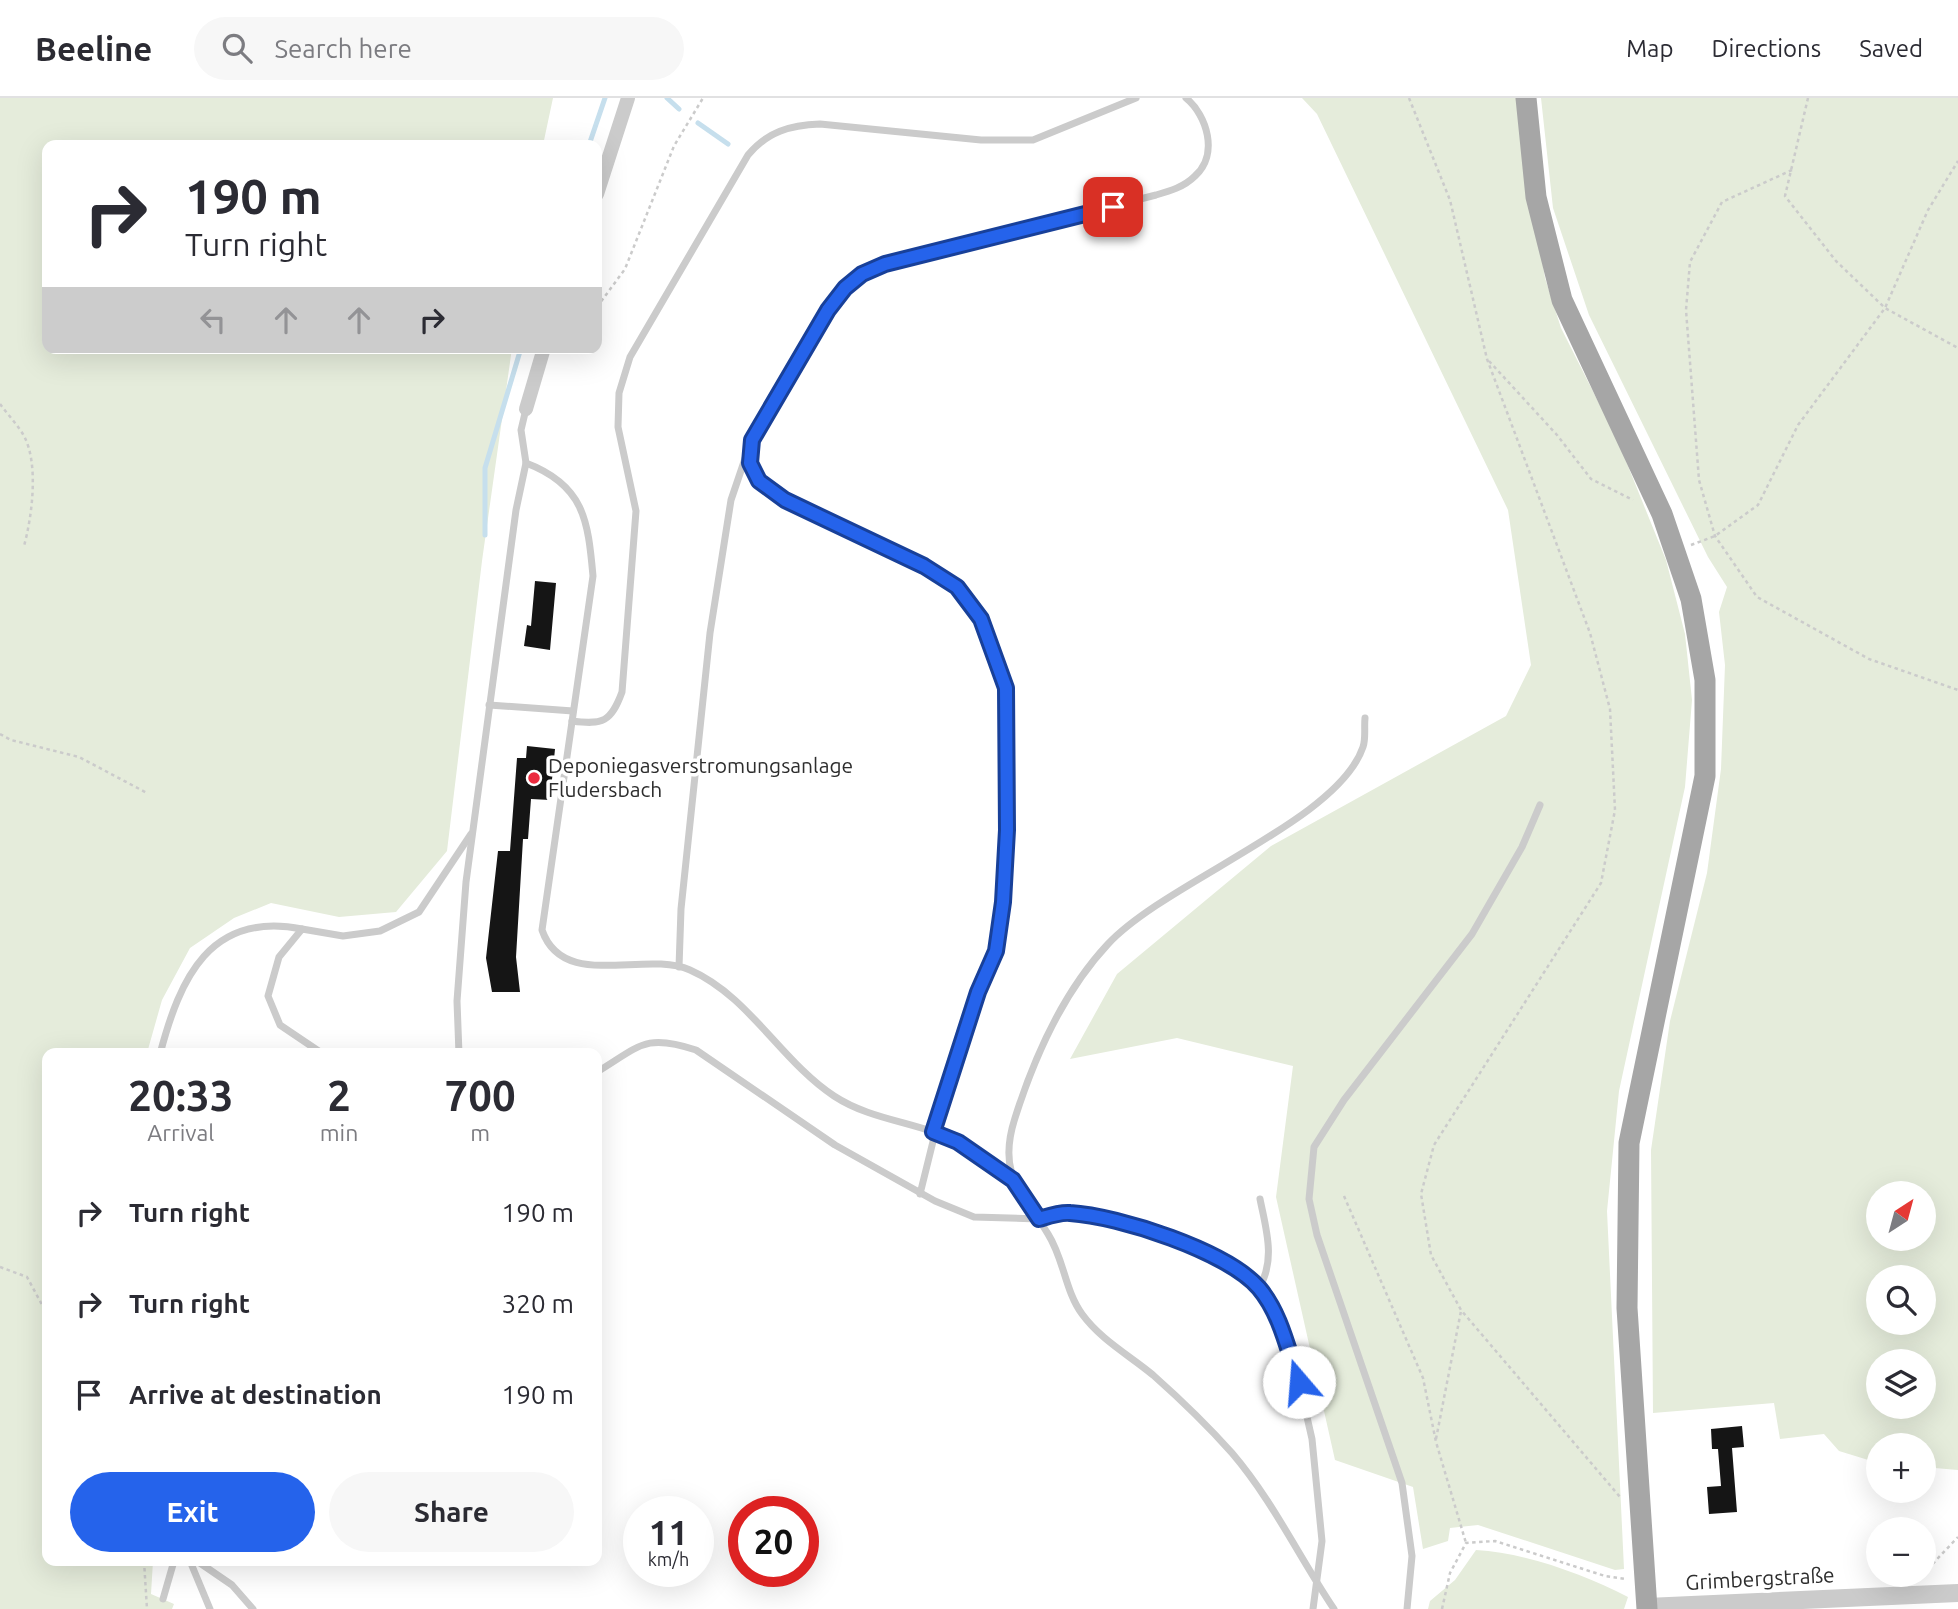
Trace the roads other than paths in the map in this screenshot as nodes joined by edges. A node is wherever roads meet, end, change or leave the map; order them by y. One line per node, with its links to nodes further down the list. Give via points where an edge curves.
1 (628, 98): 5 (street)
2 (1136, 98): 13 (lane, via 1033,140 981,140 820,124 801,124 762,138 630,357 619,393 618,427 636,511 622,692 606,719 593,724)
3 (1185, 98): 8 (lane, via 1196,106 1207,129 1208,154 1198,174 1179,188 1156,195 885,264 862,274 828,310)
4 (1526, 98): 34 (main road, via 1536,197 1562,300 1662,513 1692,599 1705,680 1705,776 1629,1143 1627,1308)
5 (602, 179)
6 (542, 354): 7 (street)
7 (526, 409): 9 (lane, via 521,430)
8 (752, 440): 17 (lane, via 731,500 723,542 681,909); 22 (lane, via 750,463 759,481 785,500 924,566 957,587 981,619 1006,688 1007,830 996,951 978,992)
9 (526, 463): 10 (lane); 11 (lane, via 549,471 568,489 589,525 593,576)
10 (489, 705): 11 (lane); 15 (lane)
11 (573, 711): 13 (lane)
12 (1365, 718): 23 (lane, via 1364,746 1345,778 1316,805 1143,911 1074,984 1007,1143)
13 (572, 721): 17 (lane, via 542,930 547,946 574,963 668,963)
14 (1540, 805): 39 (lane, via 1522,847 1472,934 1344,1100 1314,1147 1309,1199 1317,1235 1402,1483 1412,1556)
15 (473, 831): 16 (lane, via 419,912 380,931 343,936); 20 (lane, via 457,1001)
16 (302, 929): 18 (lane, via 245,930 214,945 187,976); 19 (lane, via 279,957 268,996 280,1025)
17 (679, 967): 22 (lane, via 712,984 741,1007 835,1097 860,1110)
18 (162, 1048)
19 (314, 1048)
20 (459, 1048)
21 (602, 1069): 24 (lane, via 652,1041 671,1041 696,1050 835,1145)
22 (933, 1132): 23 (lane, via 958,1142); 24 (lane)
23 (1013, 1180): 26 (lane)
24 (920, 1194): 26 (lane, via 974,1217)
25 (1260, 1199): 27 (lane, via 1269,1243 1268,1273)
26 (1039, 1219): 27 (lane, via 1068,1212 1172,1239 1234,1267); 31 (lane, via 1080,1311 1230,1451 1257,1484)
27 (1259, 1288): 31 (lane, via 1280,1325 1312,1439 1322,1541)
28 (173, 1566): 33 (lane)
29 (192, 1566): 35 (lane)
30 (204, 1566): 36 (lane, via 232,1585)
31 (1318, 1586): 37 (lane); 38 (lane)
32 (1958, 1593): 34 (street, Grimbergstraße)
33 (163, 1599)
34 (1647, 1608)
35 (210, 1609)
36 (253, 1609)
37 (1313, 1609)
38 (1334, 1609)
39 (1406, 1609)

